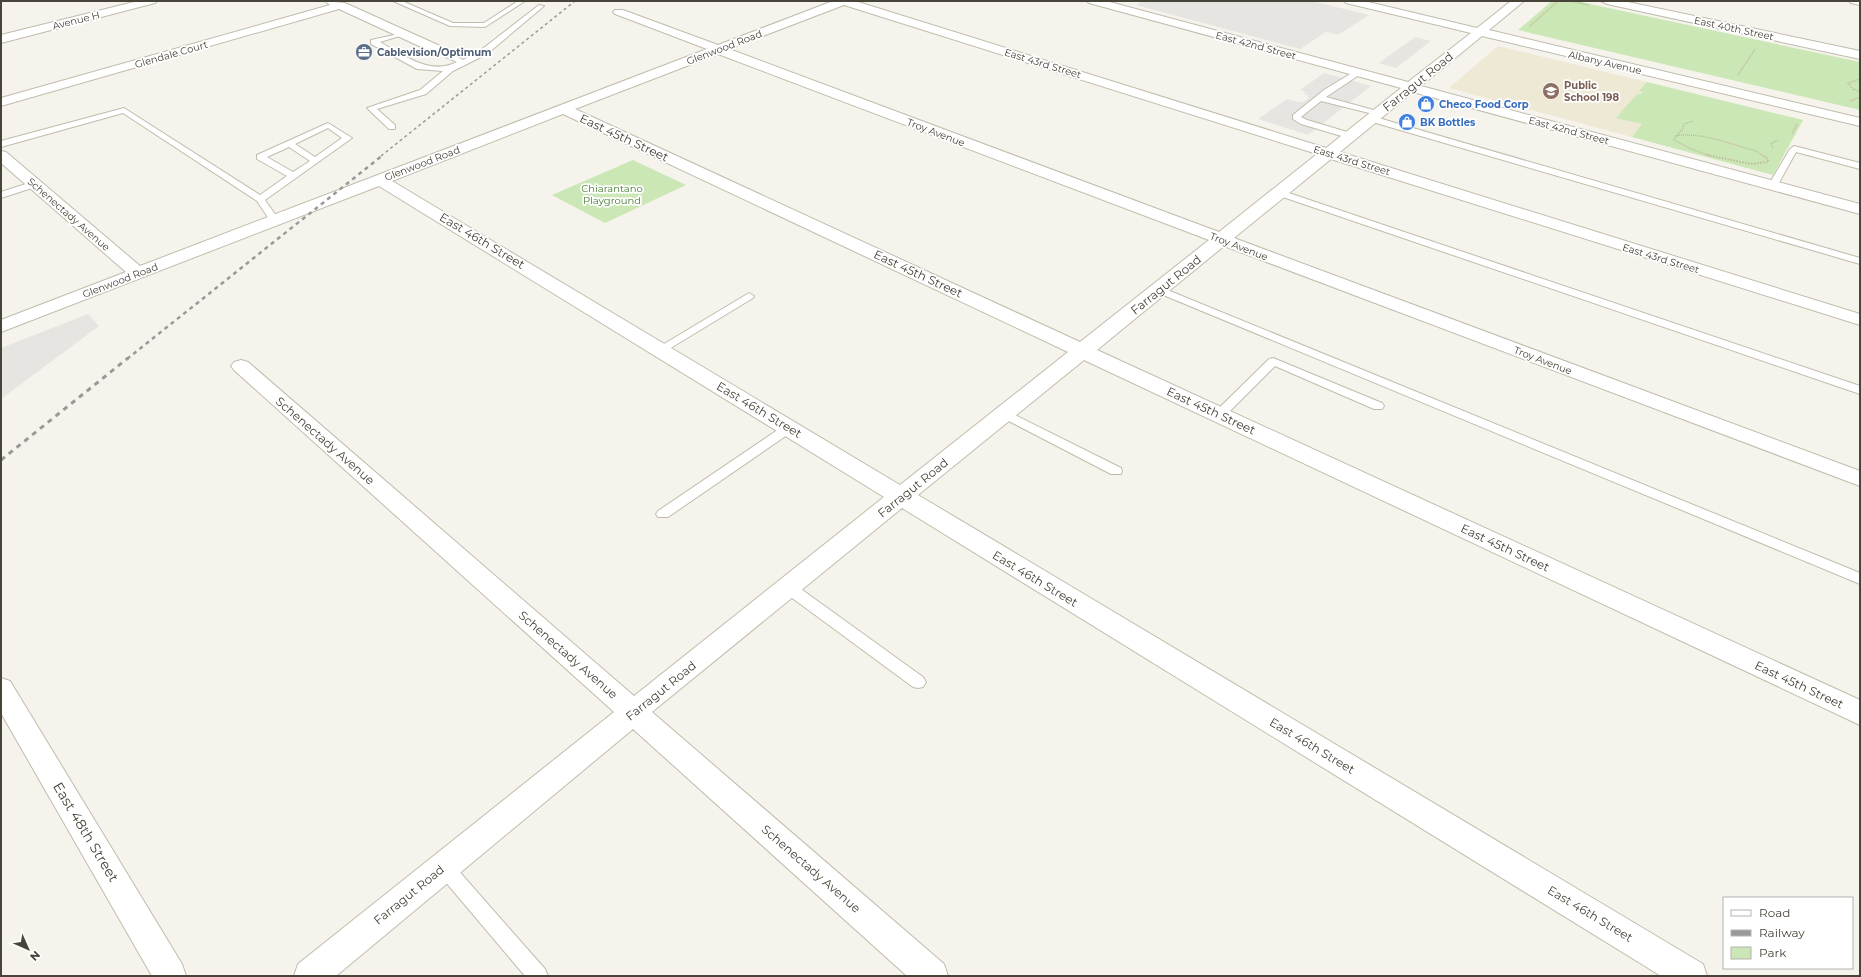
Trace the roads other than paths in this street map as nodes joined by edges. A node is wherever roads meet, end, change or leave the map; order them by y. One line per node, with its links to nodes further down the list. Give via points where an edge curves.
1 (151, 1): 15 (street, Avenue H)
2 (396, 1): 3 (lane, via 452,25 485,25)
3 (522, 1)
4 (844, 1): 20 (street, Glenwood Road); 35 (street, East 43rd Street)
5 (1093, 1): 24 (street, East 42nd Street)
6 (1350, 1): 16 (street, Albany Avenue)
7 (1518, 1): 16 (street, Farragut Road)
8 (1607, 1): 21 (street, East 40th Street)
9 (1855, 1): 10 (street)
10 (1860, 2)
11 (336, 3): 17 (street); 27 (street, Glendale Court)
12 (87, 4): 15 (street)
13 (541, 6): 22 (lane, via 484,52)
14 (619, 12): 20 (street, Troy Avenue)
15 (102, 13): 18 (street, Avenue H)
16 (1480, 32): 25 (street, Farragut Road); 30 (street, Albany Avenue)
17 (401, 34): 19 (street); 23 (lane, via 374,42 420,67)
18 (1, 39)
19 (436, 49): 22 (lane)
20 (717, 50): 28 (street, Glenwood Road); 48 (street, Troy Avenue)
21 (1860, 55)
22 (464, 63): 23 (lane)
23 (450, 69): 31 (lane, via 423,92 371,108)
24 (1358, 73): 25 (street, East 42nd Street); 26 (lane)
25 (1411, 87): 29 (street, Farragut Road); 42 (street, East 42nd Street)
26 (1320, 98): 29 (lane); 32 (lane, via 1296,117 1297,120)
27 (1, 102)
28 (563, 109): 40 (street, Glenwood Road); 56 (street, East 45th Street)
29 (1375, 117): 32 (street, Farragut Road); 49 (lane)
30 (1860, 122)
31 (392, 127)
32 (1351, 136): 35 (street, Farragut Road)
33 (289, 143): 37 (lane); 37 (lane, via 328,125 348,138); 39 (lane, via 260,157)
34 (1, 144): 45 (lane, via 124,110)
35 (1329, 153): 43 (street, Farragut Road); 53 (street, East 43rd Street)
36 (1, 155): 41 (street, Schenectady Avenue)
37 (316, 161): 39 (lane)
38 (1860, 166): 42 (lane, via 1794,149)
39 (293, 176): 45 (lane)
40 (380, 180): 47 (street, Glenwood Road); 55 (street, East 46th Street)
41 (35, 184): 44 (lane); 50 (street, Schenectady Avenue)
42 (1773, 186): 46 (street, East 42nd Street)
43 (1280, 193): 48 (street, Farragut Road); 58 (lane)
44 (1, 195)
45 (260, 199): 47 (lane)
46 (1860, 209)
47 (274, 220): 50 (street, Glenwood Road)
48 (1223, 239): 51 (street, Farragut Road); 64 (street, Troy Avenue)
49 (1860, 261)
50 (137, 273): 54 (street, Glenwood Road)
51 (1160, 290): 56 (street, Farragut Road); 67 (lane)
52 (750, 296): 55 (lane)
53 (1860, 320)
54 (1, 326)
55 (660, 350): 62 (street, East 46th Street)
56 (1083, 352): 60 (street, Farragut Road); 61 (street, East 45th Street)
57 (241, 366): 71 (street, Schenectady Avenue)
58 (1860, 390)
59 (1378, 406): 61 (lane, via 1273,361)
60 (1005, 414): 63 (lane); 65 (street, Farragut Road)
61 (1220, 415): 72 (street, East 45th Street)
62 (789, 428): 65 (street, East 46th Street); 66 (lane)
63 (1116, 471)
64 (1860, 479)
65 (902, 496): 68 (street, Farragut Road); 78 (street, East 46th Street)
66 (663, 514)
67 (1860, 579)
68 (789, 588): 69 (lane); 71 (street, Farragut Road)
69 (918, 682)
70 (1, 689): 74 (street, East 48th Street)
71 (634, 713): 73 (street, Farragut Road); 77 (street, Schenectady Avenue)
72 (1860, 713)
73 (444, 867): 75 (street, Farragut Road); 76 (lane)
74 (170, 976)
75 (310, 976)
76 (538, 976)
77 (932, 976)
78 (1692, 976)

